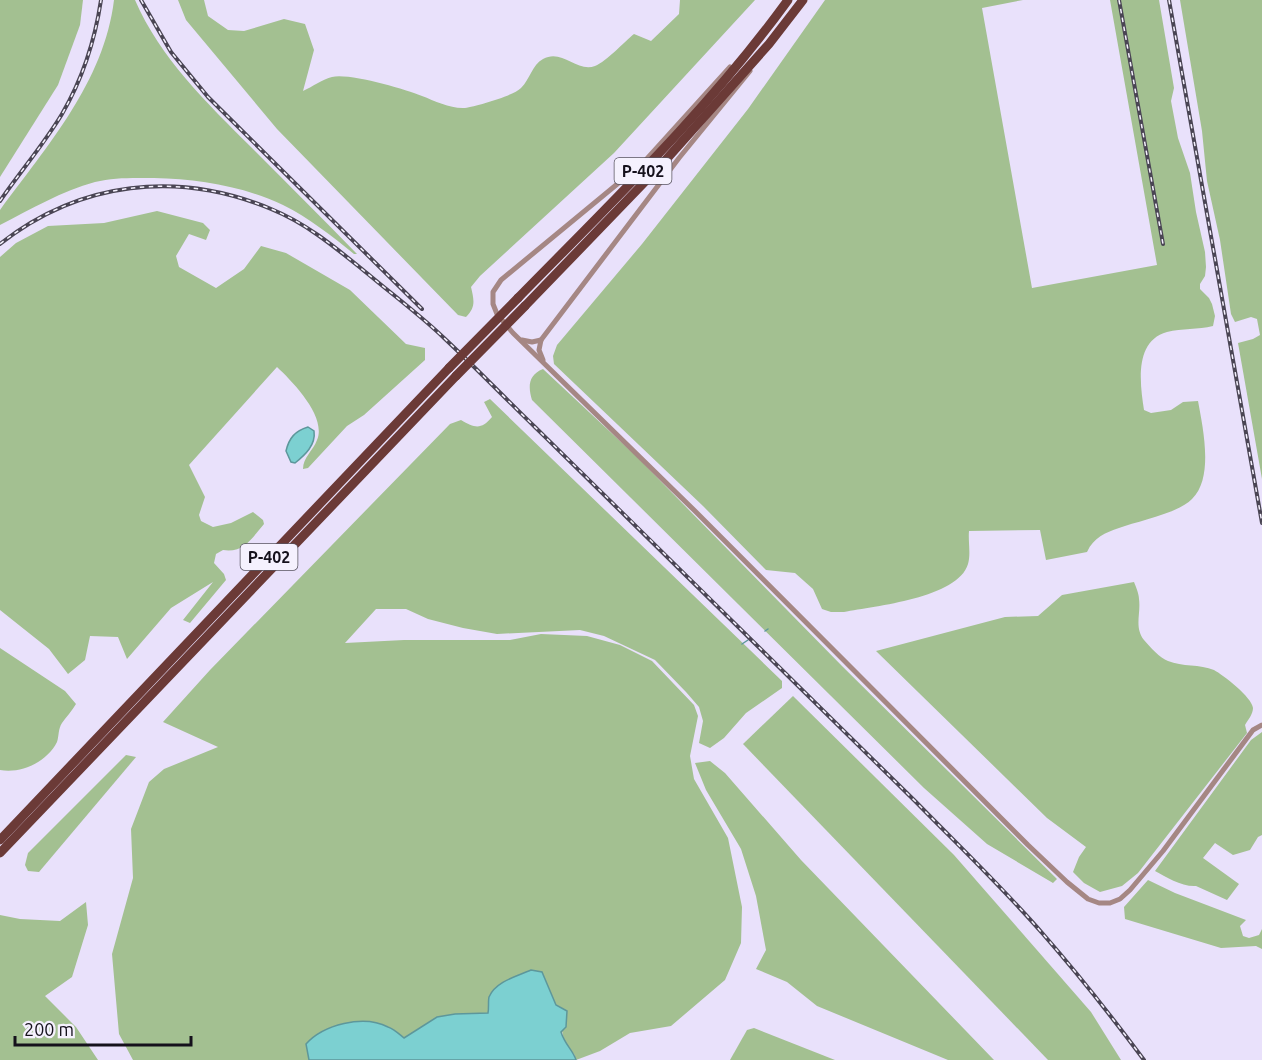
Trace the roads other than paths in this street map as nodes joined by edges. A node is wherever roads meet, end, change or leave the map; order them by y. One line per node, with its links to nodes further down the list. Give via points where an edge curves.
1 (788, 0): 3 (main road, Р-402)
2 (803, 0): 4 (main road, Р-402)
3 (760, 36): 5 (main road, Р-402, via 720,86); 6 (street, via 644,162 501,280 493,292 493,304)
4 (769, 44): 5 (main road, Р-402, via 663,163); 7 (street)
5 (522, 302): 10 (main road, Р-402, bridge, via 449,368); 11 (main road, Р-402, bridge)
6 (513, 333): 7 (street, via 528,342); 8 (street)
7 (541, 340): 8 (street, via 540,355)
8 (558, 377): 9 (street, via 1028,845 1088,899 1105,904 1125,895 1163,851 1253,730)
9 (1262, 725)
10 (0, 840)
11 (0, 853)

